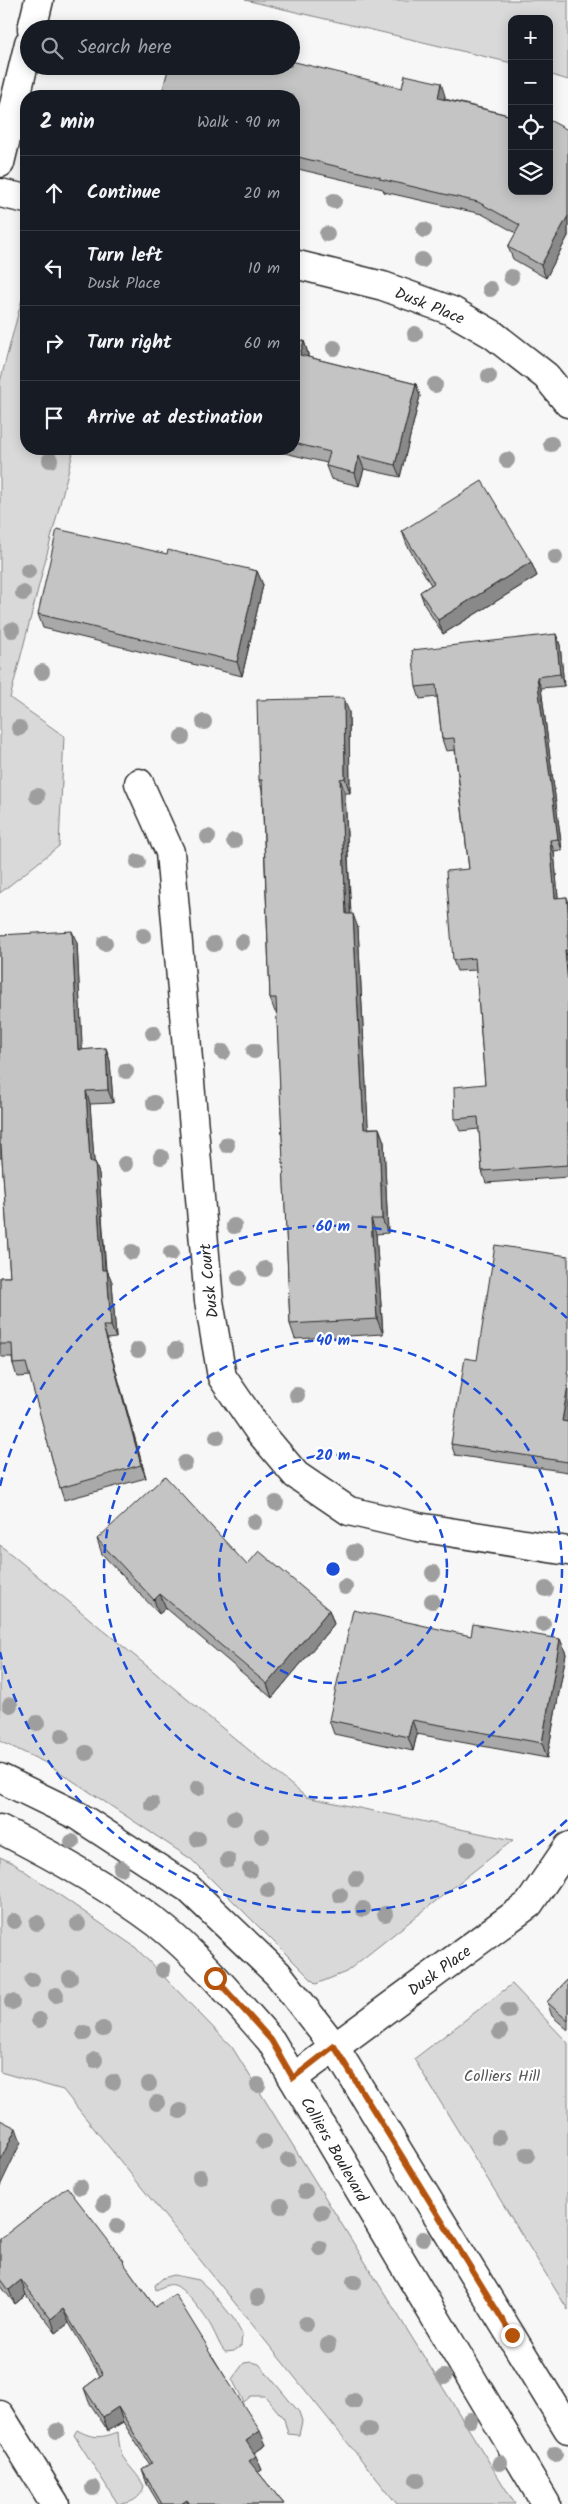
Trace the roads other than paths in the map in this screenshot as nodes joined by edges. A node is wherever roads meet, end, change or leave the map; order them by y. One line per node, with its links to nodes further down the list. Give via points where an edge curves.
1 (39, 0): 2 (street)
2 (34, 20)
3 (21, 75): 4 (street)
4 (0, 163)
5 (0, 193): 6 (street)
6 (20, 198)
7 (300, 265): 8 (street, Dusk Place, via 383,286 452,310 492,334 546,376)
8 (568, 403)
9 (139, 783): 10 (street, Dusk Court, via 170,852 209,1301 222,1377 296,1475 349,1511 418,1527)
10 (568, 1551)
11 (0, 1778): 14 (street, via 78,1816 188,1888 278,1974)
12 (0, 1829): 15 (street, Colliers Boulevard, via 66,1862 157,1924 215,1978 271,2040)
13 (568, 1847): 14 (street, Dusk Place, via 529,1904)
14 (334, 2046): 15 (street, Dusk Place); 17 (street)
15 (293, 2078): 19 (street, Colliers Boulevard)
16 (0, 2415): 18 (street)
17 (568, 2429)
18 (55, 2504)
19 (546, 2504)

